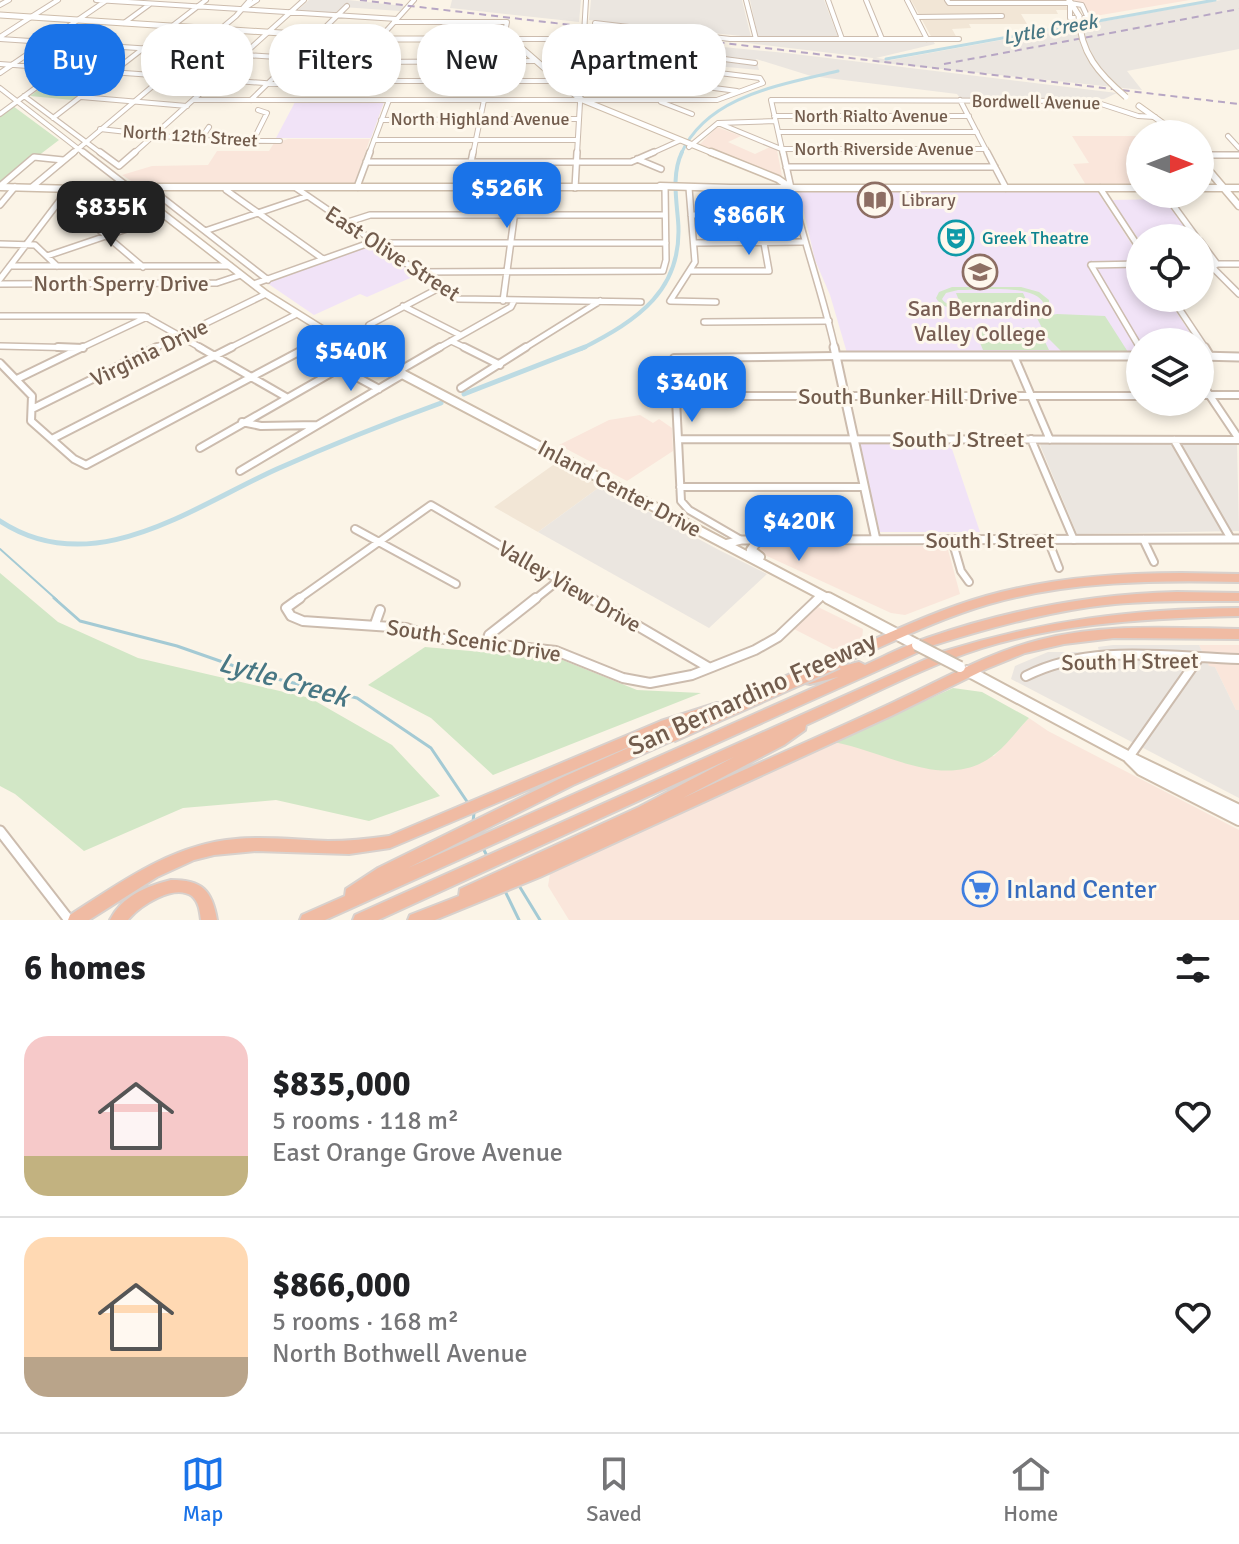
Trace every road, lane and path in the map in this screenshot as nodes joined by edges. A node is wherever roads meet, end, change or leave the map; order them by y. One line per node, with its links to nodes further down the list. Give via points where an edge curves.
1 (9, 0): 19 (street)
2 (58, 0): 28 (street)
3 (96, 0): 4 (street)
4 (106, 0): 15 (street); 30 (street)
5 (206, 0): 20 (street)
6 (248, 0): 22 (street)
7 (257, 0): 22 (street)
8 (304, 0): 24 (street)
9 (414, 0): 31 (street)
10 (586, 0): 41 (street)
11 (746, 0): 45 (street)
12 (828, 0): 46 (street)
13 (866, 0): 47 (street)
14 (907, 0): 29 (street)
15 (154, 2): 20 (street); 32 (street)
16 (948, 2): 17 (street)
17 (988, 2): 18 (street); 23 (street)
18 (1071, 2): 18 (street, via 1070,18 1088,18 1081,5); 94 (main road, bridge, via 1086,56)
19 (0, 5)
20 (198, 6): 22 (street); 36 (street)
21 (347, 6): 26 (street)
22 (242, 9): 24 (street); 37 (street)
23 (993, 9)
24 (291, 12): 26 (street); 43 (street)
25 (0, 15): 28 (main road)
26 (338, 15): 31 (street); 38 (street)
27 (1002, 16): 29 (street)
28 (31, 17): 30 (main road); 44 (street)
29 (916, 17): 48 (street)
30 (77, 20): 32 (main road); 34 (street)
31 (396, 20): 39 (street); 40 (street)
32 (124, 23): 35 (main road)
33 (595, 23): 45 (street)
34 (71, 24)
35 (141, 24)
36 (175, 24)
37 (225, 24)
38 (329, 24)
39 (392, 24)
40 (506, 24)
41 (585, 24)
42 (253, 32): 43 (main road)
43 (268, 33): 51 (street)
44 (0, 38): 50 (street)
45 (756, 39): 46 (street)
46 (842, 39): 47 (street)
47 (882, 39): 48 (street)
48 (927, 39): 49 (street)
49 (959, 39)
50 (24, 40)
51 (253, 47)
52 (141, 50): 59 (street)
53 (526, 56): 58 (main road)
54 (24, 57): 62 (street)
55 (526, 57): 58 (main road)
56 (726, 59): 60 (street)
57 (401, 62): 58 (street)
58 (533, 62): 64 (main road)
59 (125, 63)
60 (755, 63)
61 (0, 64): 62 (street)
62 (12, 65): 63 (street); 65 (street)
63 (24, 66)
64 (542, 70)
65 (0, 73)
66 (726, 74): 73 (street, via 760,78 763,83)
67 (401, 81): 68 (street)
68 (542, 81)
69 (253, 82): 70 (street)
70 (268, 83): 83 (street)
71 (0, 88): 88 (street)
72 (726, 90): 73 (street)
73 (739, 92): 90 (street, via 717,100)
74 (141, 95): 89 (street)
75 (24, 96): 88 (street); 100 (street)
76 (197, 96): 82 (street)
77 (343, 96): 84 (street)
78 (572, 96): 91 (main road)
79 (574, 96): 91 (main road)
80 (580, 96): 91 (street)
81 (81, 97): 89 (street); 100 (street)
82 (193, 100): 83 (street); 93 (street)
83 (251, 100): 84 (street)
84 (341, 100): 85 (street)
85 (389, 100): 86 (street); 103 (street, East Olive Street)
86 (484, 100): 91 (street); 104 (street)
87 (960, 100): 98 (street); 99 (street, Bordwell Avenue, via 1098,101 1119,106 1133,117); 102 (street, Bordwell Avenue, via 771,100)
88 (17, 101): 96 (street); 123 (street)
89 (134, 101): 93 (street); 109 (street)
90 (658, 101): 92 (street); 97 (street)
91 (579, 102): 92 (main road); 92 (street); 101 (street)
92 (594, 104): 121 (main road)
93 (187, 106): 112 (street)
94 (1139, 106): 99 (main road); 105 (main road)
95 (258, 110): 118 (street, via 267,113)
96 (0, 114)
97 (692, 114)
98 (969, 116): 102 (street, North Rialto Avenue); 111 (street)
99 (1155, 117): 106 (main road)
100 (53, 118): 120 (street)
101 (579, 119): 104 (street, North Highland Avenue); 117 (street)
102 (775, 119): 107 (street, North Rialto Avenue); 110 (street)
103 (381, 120): 104 (street, North Highland Avenue); 115 (street, East Olive Street)
104 (481, 120): 116 (street)
105 (1161, 120)
106 (1161, 120)
107 (718, 123): 122 (street); 125 (street)
108 (209, 127): 114 (street)
109 (100, 129): 112 (street, North 12th Street); 120 (street)
110 (778, 132): 111 (street); 125 (street)
111 (977, 132): 126 (street)
112 (156, 134): 114 (street, North 12th Street); 120 (street, via 119,166)
113 (1228, 136): 124 (street)
114 (200, 140): 118 (street, North 12th Street)
115 (374, 140): 116 (street); 131 (street, East Olive Street)
116 (476, 140): 117 (street); 132 (street)
117 (577, 140): 133 (street)
118 (253, 141): 119 (street, North 12th Street)
119 (280, 141)
120 (85, 142): 123 (street)
121 (678, 142): 122 (main road); 129 (street)
122 (689, 145): 137 (main road)
123 (78, 148): 130 (street); 145 (street)
124 (1239, 148)
125 (781, 149): 126 (street, North Riverside Avenue); 134 (street)
126 (986, 149): 135 (street)
127 (1239, 155): 128 (street)
128 (1214, 157)
129 (637, 159): 133 (street); 136 (street)
130 (63, 160): 141 (street, via 34,157); 143 (street)
131 (366, 162): 132 (street); 147 (street, East Olive Street)
132 (471, 162): 133 (street); 148 (street)
133 (576, 162): 152 (street)
134 (786, 167): 135 (street); 139 (street)
135 (995, 167): 155 (street)
136 (661, 169)
137 (751, 170): 140 (main road); 154 (main road)
138 (1214, 176): 159 (main road)
139 (788, 177): 140 (street); 154 (street)
140 (778, 179): 154 (main road)
141 (0, 187): 142 (main road)
142 (15, 187): 143 (main road); 164 (street)
143 (32, 187): 144 (main road)
144 (70, 187): 145 (main road); 163 (street)
145 (129, 187): 146 (main road); 161 (main road); 171 (main road, Inland Center Drive)
146 (224, 187): 150 (main road); 161 (main road); 166 (street)
147 (357, 187): 148 (main road); 150 (main road)
148 (466, 187): 151 (main road)
149 (665, 187): 152 (main road); 153 (main road); 168 (street)
150 (296, 188): 162 (street, East Olive Street)
151 (518, 188): 152 (main road); 167 (street)
152 (575, 188)
153 (689, 188): 154 (main road); 169 (street)
154 (791, 188): 155 (main road); 170 (street)
155 (1006, 188): 156 (main road)
156 (1100, 188): 157 (main road); 173 (street)
157 (1126, 188)
158 (1214, 188): 159 (main road)
159 (1223, 188): 160 (main road); 165 (main road)
160 (1239, 188)
161 (151, 189): 174 (street)
162 (305, 197): 166 (street); 172 (street, East Olive Street)
163 (60, 200): 175 (street); 183 (street)
164 (0, 205)
165 (1238, 206)
166 (258, 213): 174 (street); 185 (street)
167 (515, 215): 168 (street); 172 (street, via 370,215); 178 (street)
168 (665, 215): 179 (street)
169 (691, 215): 170 (street); 180 (street)
170 (797, 215): 176 (street)
171 (165, 216): 175 (street); 192 (main road, Inland Center Drive)
172 (345, 223): 177 (street, East Olive Street)
173 (1126, 228)
174 (205, 231): 198 (street)
175 (107, 236): 184 (street); 193 (street)
176 (803, 242): 181 (street); 213 (street)
177 (374, 243): 178 (street); 185 (street); 195 (street, East Olive Street)
178 (510, 243): 179 (street); 196 (street)
179 (666, 243): 196 (street, via 663,271)
180 (694, 243): 181 (street); 194 (street)
181 (764, 243): 194 (street, via 769,271)
182 (0, 244): 183 (street)
183 (27, 244): 184 (street); 190 (street)
184 (47, 256): 191 (street)
185 (323, 259): 198 (street)
186 (1214, 260): 188 (street)
187 (1126, 264): 216 (street, via 1091,265)
188 (1217, 264): 189 (street); 203 (street, via 1215,270)
189 (1239, 264)
190 (10, 266): 191 (street); 199 (street)
191 (57, 266): 193 (street)
192 (230, 266): 193 (street); 197 (main road, Inland Center Drive)
193 (143, 267)
194 (690, 271): 208 (street, via 670,301)
195 (417, 272): 196 (street); 201 (street, East Olive Street)
196 (507, 272): 204 (street)
197 (241, 275): 199 (street, North Sperry Drive, via 217,283); 200 (main road, Inland Center Drive)
198 (268, 280): 200 (street)
199 (0, 282)
200 (254, 284): 202 (main road, Inland Center Drive)
201 (441, 287): 204 (street, East Olive Street, via 464,301); 209 (street)
202 (266, 294): 210 (main road, Inland Center Drive); 218 (street, Virginia Drive)
203 (1239, 294)
204 (503, 301): 205 (street, East Olive Street)
205 (514, 301): 206 (street, East Olive Street); 217 (street)
206 (600, 301): 207 (street, East Olive Street); 230 (street)
207 (641, 302)
208 (716, 302)
209 (403, 306): 215 (street); 217 (street)
210 (295, 315): 219 (main road, Inland Center Drive); 223 (street)
211 (0, 316): 212 (street)
212 (147, 317): 218 (street); 222 (street)
213 (829, 321): 214 (street); 224 (street)
214 (704, 322)
215 (369, 325)
216 (1128, 328)
217 (460, 335): 220 (street)
218 (180, 336): 223 (street); 244 (street, Virginia Drive)
219 (329, 336): 231 (main road, Inland Center Drive); 232 (street)
220 (451, 341): 230 (street); 231 (street)
221 (0, 346): 222 (street)
222 (83, 348): 233 (street)
223 (215, 356): 232 (street); 247 (street)
224 (835, 356): 225 (street); 238 (street, via 674,358); 239 (street)
225 (1014, 356): 226 (street); 240 (street)
226 (1126, 356)
227 (1214, 357): 228 (street)
228 (1239, 357)
229 (0, 363): 233 (street)
230 (500, 365): 234 (street)
231 (399, 373): 235 (street); 268 (main road, Inland Center Drive)
232 (251, 377): 242 (street); 247 (street, via 86,465)
233 (17, 379): 244 (street, via 32,396)
234 (461, 388)
235 (379, 389): 242 (street, via 340,368); 246 (street)
236 (1214, 395): 237 (street)
237 (1239, 395)
238 (675, 396): 239 (street, South Bunker Hill Drive); 248 (street)
239 (843, 396): 240 (street, South Bunker Hill Drive); 249 (street)
240 (1031, 396): 241 (street, South Bunker Hill Drive); 252 (street)
241 (1126, 396)
242 (286, 397): 245 (street)
243 (1214, 402): 251 (street)
244 (32, 409): 247 (street, via 31,421)
245 (242, 422): 246 (street, via 256,427); 254 (street)
246 (317, 425): 255 (street)
247 (54, 438)
248 (678, 439): 249 (street, South J Street); 256 (street)
249 (853, 439): 250 (street, South J Street); 257 (street)
250 (1031, 439): 252 (street, South J Street); 267 (street)
251 (1239, 439): 253 (street, South J Street)
252 (1050, 440): 253 (street, South J Street)
253 (1174, 440): 260 (street)
254 (200, 448)
255 (240, 471)
256 (680, 487): 257 (street); 262 (street, via 683,506)
257 (864, 487): 264 (street)
258 (355, 529): 261 (street)
259 (1143, 539): 260 (street, South I Street); 267 (street, South I Street); 269 (street)
260 (1235, 539)
261 (380, 540): 272 (street, Valley View Drive, via 431,505); 275 (street); 280 (street, South Scenic Drive, via 286,608 286,613 310,624)
262 (741, 540): 263 (street, South I Street); 268 (street, South I Street)
263 (758, 540): 264 (street, South I Street); 270 (main road, via 751,550)
264 (876, 540): 265 (street, South I Street)
265 (952, 540): 266 (street, South I Street); 274 (street)
266 (1048, 540): 267 (street, South I Street); 271 (street)
267 (1074, 540)
268 (725, 544): 270 (main road, Inland Center Drive)
269 (1154, 562)
270 (768, 566): 276 (main road, Inland Center Drive)
271 (1059, 568)
272 (559, 580): 283 (street, via 489,635); 287 (street, Valley View Drive)
273 (1239, 580): 282 (highway, via 1151,576 1070,583 981,603)
274 (969, 582)
275 (456, 584)
276 (822, 595): 282 (main road, Inland Center Drive); 287 (street, South Scenic Drive, via 763,647)
277 (1239, 597): 286 (highway, San Bernardino Freeway, via 1139,598 1061,607 971,628)
278 (380, 610): 280 (street, South Scenic Drive)
279 (1239, 612): 290 (highway, San Bernardino Freeway, via 1147,614 1040,628 947,655)
280 (375, 624): 283 (street, South Scenic Drive)
281 (1239, 631): 288 (highway, via 1120,634 1040,644)
282 (903, 636): 288 (main road, Inland Center Drive, bridge); 293 (highway, bridge, via 671,735)
283 (486, 644): 287 (street, South Scenic Drive, via 559,651 639,684 665,682)
284 (1199, 659): 285 (street, South H Street); 289 (street, South H Street, via 1061,659); 291 (street)
285 (1239, 659)
286 (875, 664): 293 (highway, San Bernardino Freeway); 297 (highway, via 836,671 666,725 413,834 364,847 235,845 196,852 144,875)
287 (708, 667)
288 (965, 670): 291 (main road, Inland Center Drive); 302 (highway, via 485,894)
289 (1026, 676)
290 (824, 710): 301 (highway, San Bernardino Freeway); 302 (highway, via 779,741 606,830)
291 (1129, 757): 292 (main road, Inland Center Drive); 294 (main road, Inland Center Drive, via 1141,770)
292 (1239, 810)
293 (516, 817): 300 (highway, San Bernardino Freeway)
294 (1239, 820)
295 (0, 831): 296 (street)
296 (69, 920)
297 (76, 920)
298 (118, 920): 299 (highway, via 138,897 176,886 202,897)
299 (209, 920)
300 (308, 920)
301 (361, 920)
302 (415, 920)

